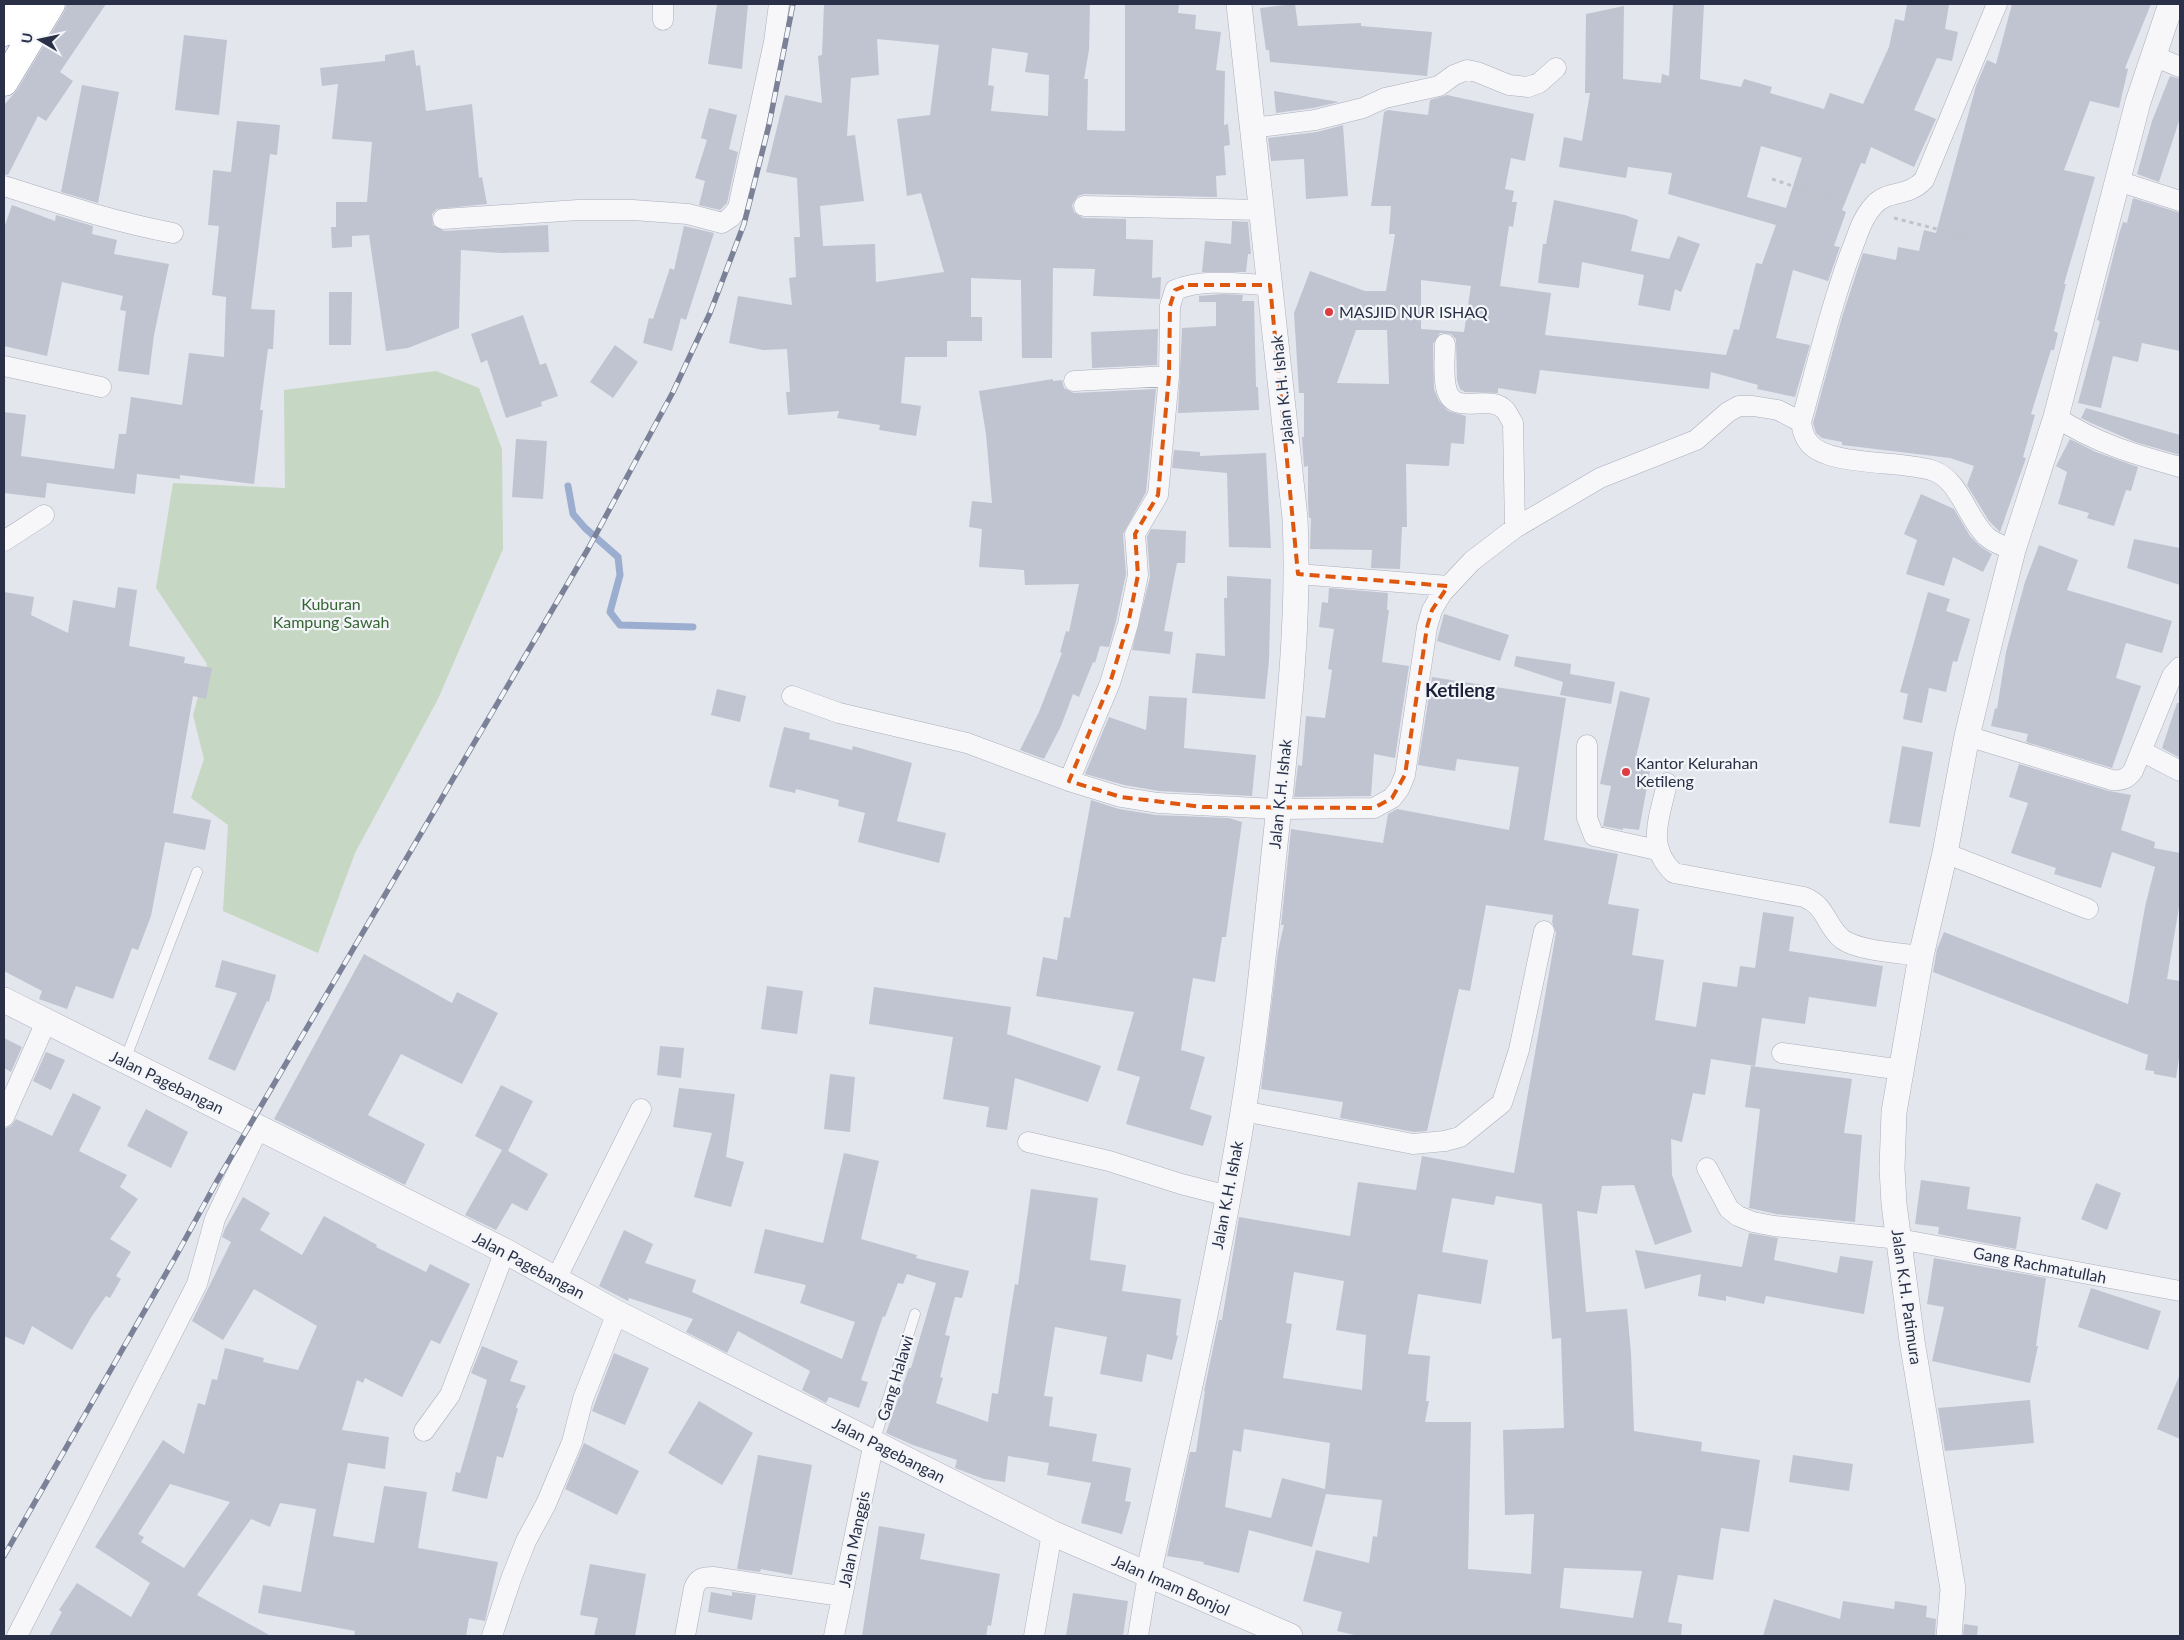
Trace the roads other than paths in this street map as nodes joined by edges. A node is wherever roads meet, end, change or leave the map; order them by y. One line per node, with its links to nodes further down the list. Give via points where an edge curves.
1 (20, 4): 7 (highway)
2 (52, 4): 11 (highway)
3 (779, 4): 18 (street, via 774,42 738,208 722,223 688,214 606,210)
4 (1239, 4): 12 (street, Jalan K.H. Ishak)
5 (1997, 4): 27 (street, via 1924,180 1916,189 1883,198 1863,221 1837,291)
6 (2171, 4): 8 (street, Jalan K.H. Patimura)
7 (4, 32)
8 (2154, 56): 9 (street); 13 (street, Jalan K.H. Patimura, via 2138,102)
9 (2180, 67)
10 (1556, 68): 12 (street, via 1539,83 1528,87 1509,85 1466,70 1434,88 1385,98 1362,108 1315,120)
11 (4, 82)
12 (1252, 128): 17 (street, Jalan K.H. Ishak)
13 (2118, 181): 15 (street); 26 (street, Jalan K.H. Patimura)
14 (4, 186): 19 (street, via 85,212)
15 (2180, 201)
16 (1084, 206): 17 (street)
17 (1262, 210): 20 (street, Jalan K.H. Ishak)
18 (443, 219)
19 (173, 233)
20 (1270, 285): 23 (street, via 1200,284 1175,290 1170,306); 33 (street, Jalan K.H. Ishak, via 1289,453)
21 (1445, 344): 30 (street, via 1446,387 1451,399 1457,403 1499,406 1513,423)
22 (4, 366): 25 (street)
23 (1169, 376): 24 (street); 41 (street, via 1158,495 1135,534 1138,575 1128,624 1110,683)
24 (1074, 381)
25 (101, 387)
26 (2056, 417): 28 (street, via 2092,438 2128,453); 32 (street, Jalan K.H. Patimura)
27 (1801, 422): 30 (street, via 1778,410 1738,406 1696,440 1600,478); 32 (street, via 1809,443 1825,454 1925,468 1941,475 1988,538)
28 (2180, 467)
29 (44, 515): 31 (street)
30 (1515, 528): 34 (street, via 1472,561)
31 (4, 541)
32 (2013, 550): 37 (street, Jalan K.H. Patimura)
33 (1298, 574): 34 (street); 43 (street, Jalan K.H. Ishak)
34 (1448, 586): 43 (street, via 1432,610 1427,627 1405,775 1400,789 1392,798 1374,808)
35 (2180, 667): 39 (street, via 2172,676)
36 (792, 696): 41 (street, via 839,713 967,743)
37 (1967, 736): 39 (street, via 2121,781 2128,777); 45 (street, Jalan K.H. Patimura)
38 (1587, 744): 44 (street, via 1587,818 1594,836)
39 (2141, 751): 40 (street)
40 (2180, 771)
41 (1070, 782): 43 (street, via 1121,797 1158,803)
42 (1667, 783): 44 (street)
43 (1279, 809): 56 (street, Jalan K.H. Ishak)
44 (1657, 850): 49 (street, via 1664,864 1674,873 1804,897 1815,901 1843,939 1857,946)
45 (1945, 853): 47 (street); 49 (street, Jalan K.H. Patimura)
46 (197, 872): 53 (lane)
47 (2088, 909)
48 (1544, 931): 56 (street, via 1519,1050 1502,1103 1460,1137 1413,1144)
49 (1921, 956): 54 (street, Jalan K.H. Patimura)
50 (4, 1000): 51 (street, Jalan Pagebangan)
51 (46, 1022): 53 (street, Jalan Pagebangan); 57 (street)
52 (1782, 1053): 54 (street)
53 (125, 1060): 58 (street, Jalan Pagebangan)
54 (1902, 1070): 62 (street, Jalan K.H. Patimura, via 1894,1112 1892,1152)
55 (641, 1108): 64 (street)
56 (1243, 1111): 61 (street, Jalan K.H. Ishak)
57 (4, 1117)
58 (260, 1127): 63 (street, Jalan Pagebangan); 73 (street, via 215,1219 197,1284)
59 (1028, 1142): 61 (street, via 1109,1160)
60 (1708, 1168): 62 (street, Gang Rachmatullah, via 1729,1209 1753,1222)
61 (1228, 1196): 71 (street, Jalan K.H. Ishak)
62 (1899, 1239): 65 (street, Gang Rachmatullah); 80 (street, Jalan K.H. Patimura, via 1912,1341 1953,1589)
63 (505, 1251): 64 (street, Jalan Pagebangan); 68 (street, via 450,1395)
64 (556, 1279): 66 (street, Jalan Pagebangan)
65 (2180, 1291)
66 (617, 1313): 69 (street, Jalan Pagebangan); 74 (street, via 582,1399 572,1442 546,1504 526,1541)
67 (915, 1314): 69 (lane, Gang Halawi)
68 (424, 1431)
69 (874, 1442): 70 (street, Jalan Pagebangan); 72 (street, Jalan Manggis)
70 (1052, 1533): 71 (street, Jalan Imam Bonjol); 77 (street)
71 (1148, 1575): 78 (street); 79 (street, Jalan Imam Bonjol)
72 (841, 1596): 75 (street, via 703,1577 694,1588); 76 (street, Jalan Manggis)
73 (17, 1636)
74 (492, 1636)
75 (685, 1636)
76 (834, 1636)
77 (1034, 1636)
78 (1138, 1636)
79 (1290, 1636)
80 (1949, 1636)

